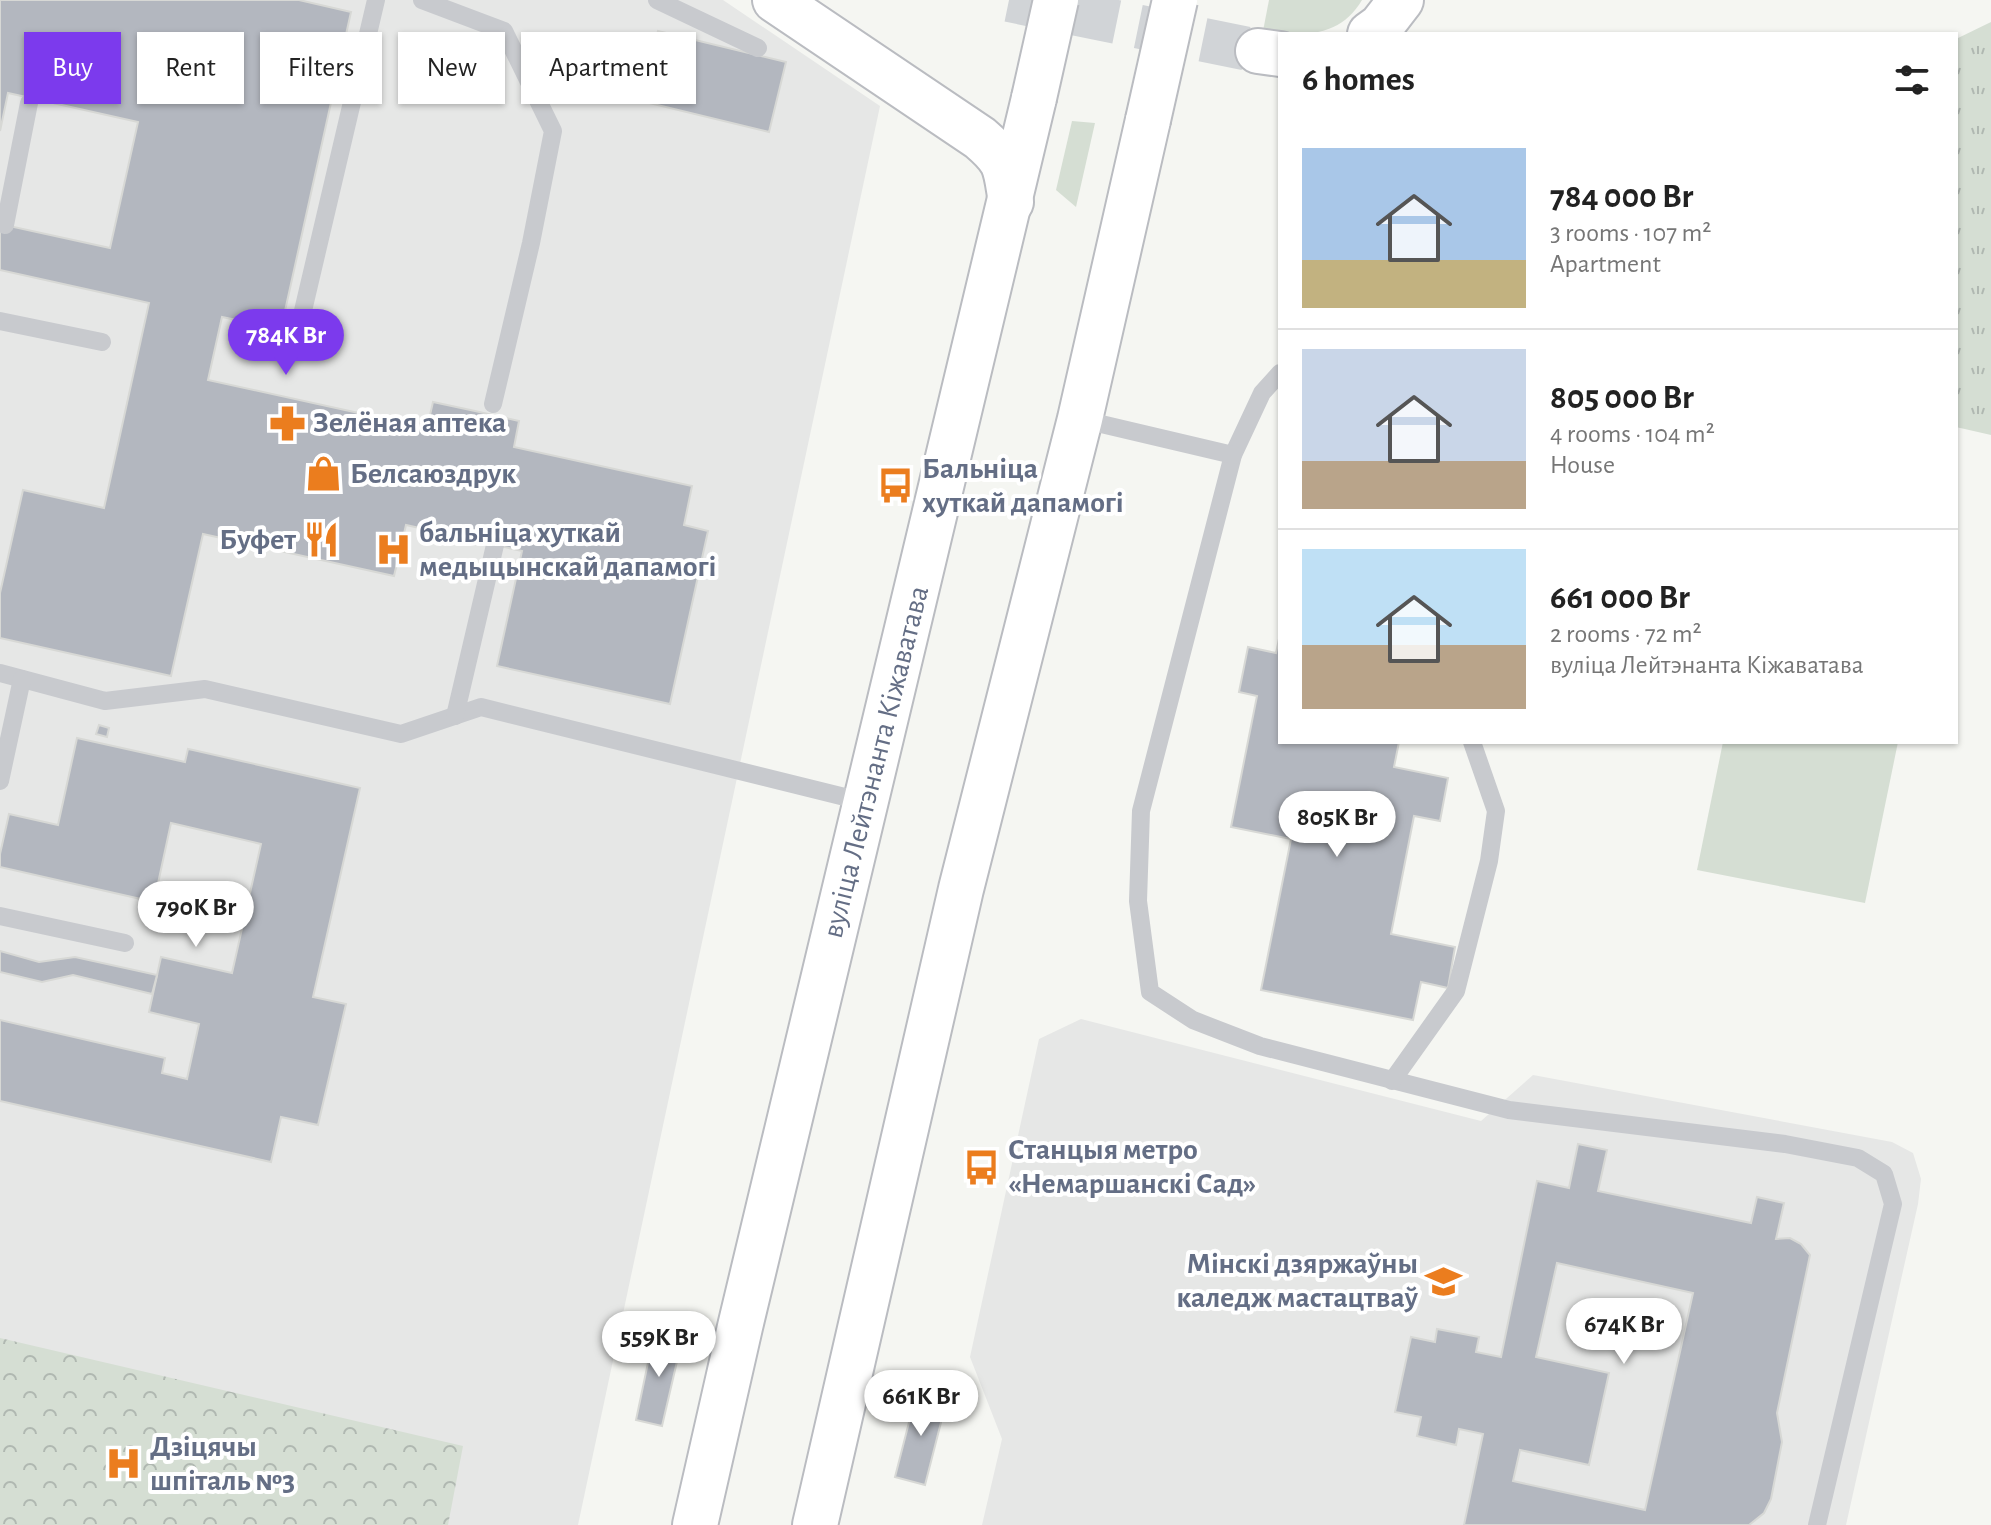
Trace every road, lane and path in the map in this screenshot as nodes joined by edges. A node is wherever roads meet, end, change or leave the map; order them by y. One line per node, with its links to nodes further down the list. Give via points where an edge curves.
1 (376, 0): 14 (lane)
2 (422, 0): 17 (lane, via 504,31 553,131)
3 (657, 0): 9 (lane)
4 (775, 0): 11 (main road, via 980,138 1000,156)
5 (1056, 0): 11 (main road, вуліца Лейтэнанта Кіжаватава, bridge)
6 (1175, 0): 18 (main road, bridge)
7 (1401, 0): 8 (main road)
8 (1373, 32)
9 (758, 48)
10 (29, 104): 12 (lane)
11 (1011, 203): 26 (main road, вуліца Лейтэнанта Кіжаватава)
12 (5, 225)
13 (0, 321): 15 (lane)
14 (298, 332)
15 (102, 342)
16 (1278, 375): 19 (lane, via 1262,393)
17 (493, 404)
18 (1080, 419): 19 (lane); 31 (main road, via 961,889)
19 (1233, 455): 29 (lane, via 1141,811 1138,901 1150,992 1193,1020 1260,1046)
20 (495, 545): 23 (lane)
21 (0, 673): 22 (lane)
22 (22, 679): 23 (lane, via 105,701 205,689 401,734); 25 (lane)
23 (455, 716): 26 (lane, via 481,707)
24 (1473, 744): 29 (lane, via 1496,811 1489,861 1456,991)
25 (0, 781)
26 (865, 802): 30 (main road, вуліца Лейтэнанта Кіжаватава)
27 (0, 916): 28 (lane)
28 (125, 943)
29 (1392, 1081): 32 (lane, via 1509,1110 1785,1144 1858,1158 1884,1174 1893,1204)
30 (695, 1525)
31 (815, 1525)
32 (1817, 1525)

